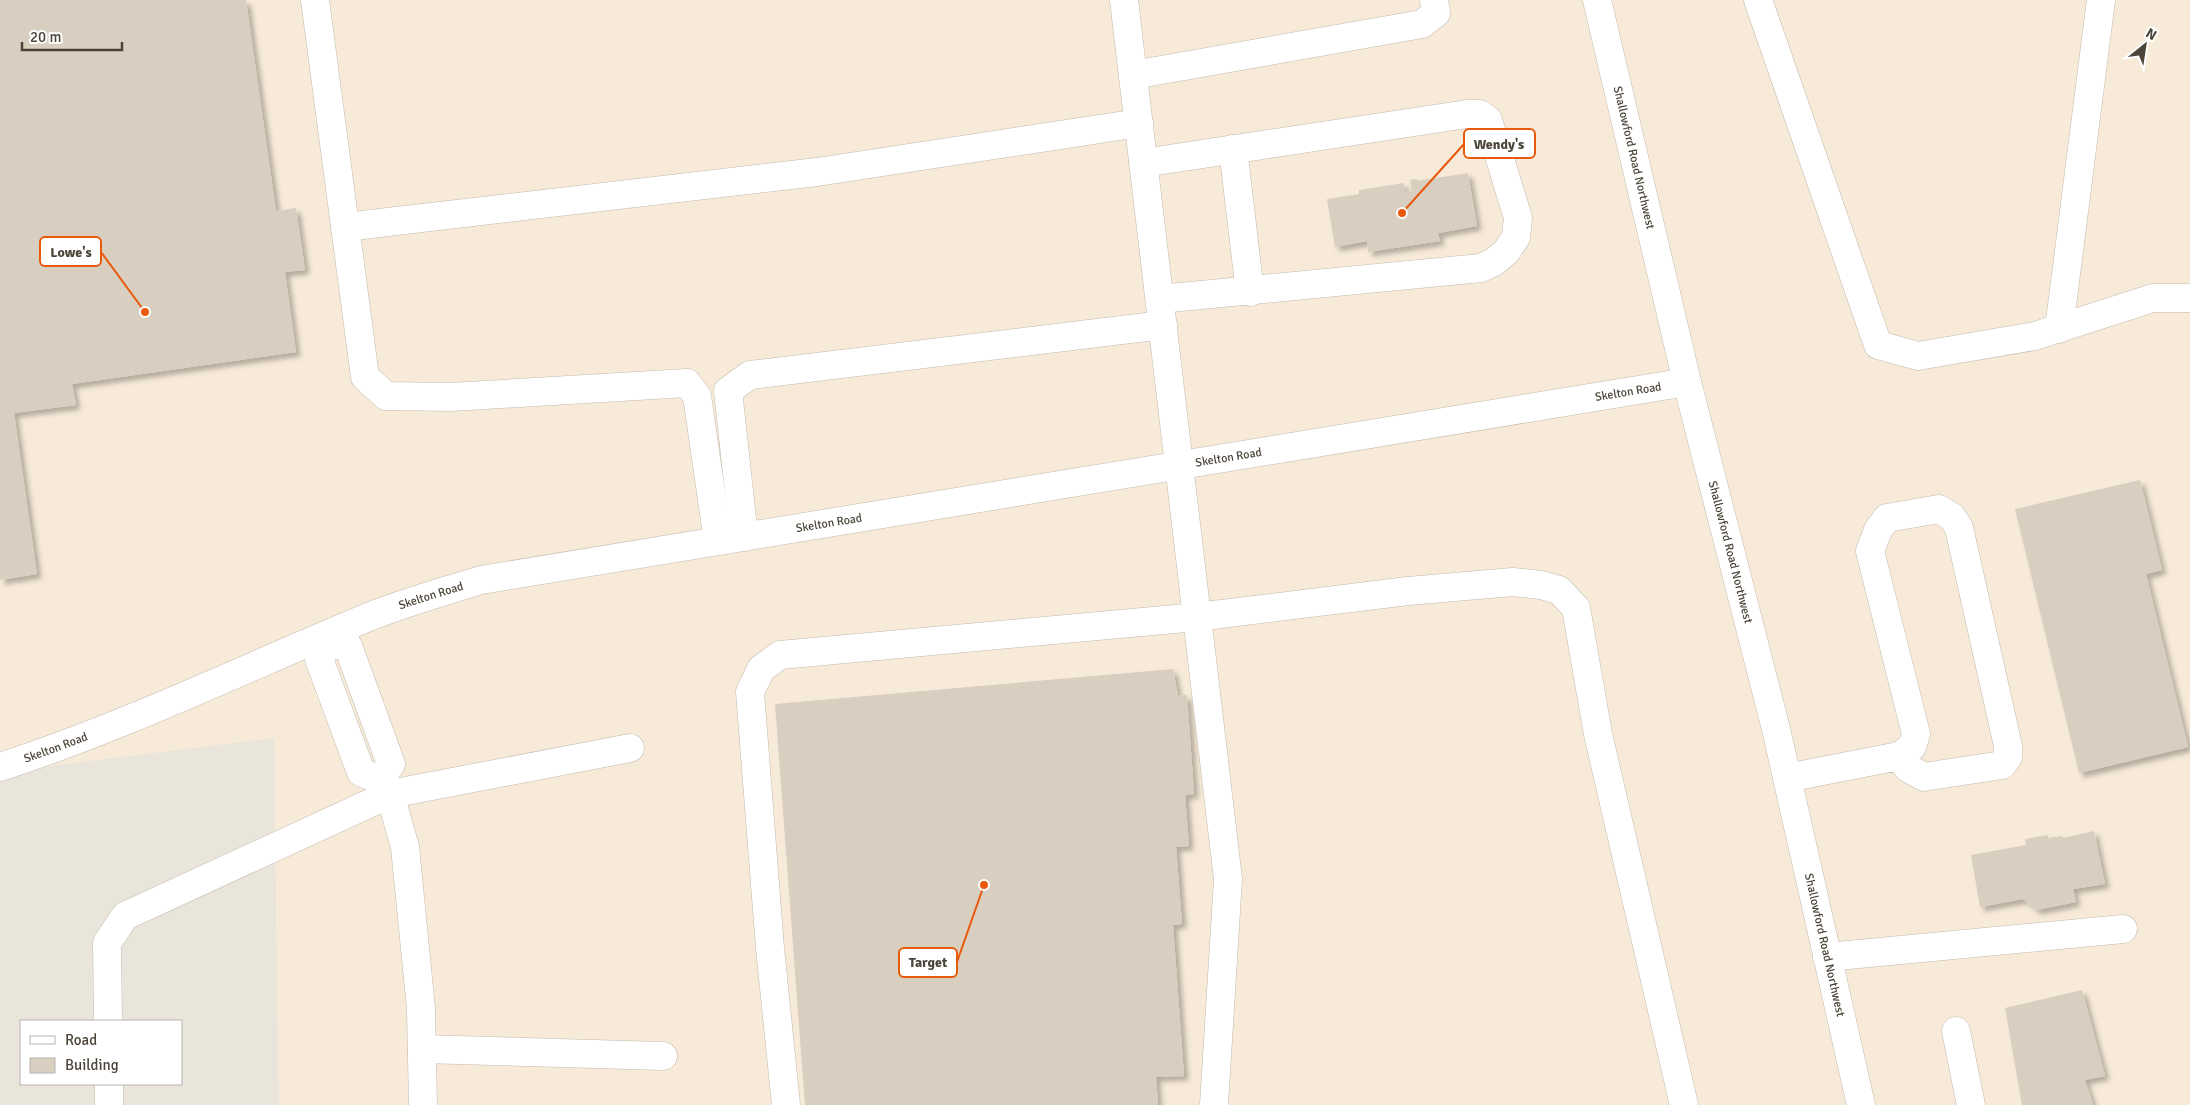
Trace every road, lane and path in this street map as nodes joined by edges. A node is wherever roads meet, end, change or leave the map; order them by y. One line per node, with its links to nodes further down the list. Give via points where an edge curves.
1 (315, 0): 11 (street)
2 (1124, 0): 7 (street)
3 (1434, 0): 7 (street, via 1436,13 1422,24)
4 (1597, 0): 17 (street, Shallowford Road Northwest)
5 (1758, 0): 15 (street, via 1878,345 1918,356)
6 (2101, 0): 15 (street)
7 (1133, 75): 8 (street)
8 (1139, 124): 10 (street); 11 (street, via 817,172)
9 (1233, 149): 10 (street); 12 (street); 12 (street, via 1480,114 1488,120 1518,218 1516,237 1506,252 1481,268)
10 (1144, 163): 14 (street)
11 (345, 227): 18 (street, via 365,377 386,396 451,397)
12 (1250, 292): 14 (street)
13 (2190, 298): 15 (street, via 2153,298)
14 (1162, 312): 16 (street); 19 (street)
15 (2059, 329)
16 (750, 374): 18 (street); 20 (street, via 728,391)
17 (1687, 382): 19 (street, Skelton Road); 28 (street, Shallowford Road Northwest)
18 (687, 383): 20 (street, via 697,396)
19 (1180, 465): 20 (street, Skelton Road); 21 (street)
20 (731, 539): 22 (street, Skelton Road, via 481,580 360,620)
21 (1197, 617): 39 (street, via 780,655 762,668 750,692); 40 (street, via 1228,879); 41 (street, via 1408,591 1513,582 1559,590 1576,608 1598,734)
22 (326, 640): 23 (street, via 348,646); 24 (street, via 319,659); 27 (street, Skelton Road, via 58,748)
23 (371, 705): 24 (street); 29 (street, via 391,764)
24 (339, 715): 29 (street, via 361,772)
25 (630, 748): 29 (street)
26 (1899, 756): 26 (street, via 1912,747 1916,734 1870,551 1878,530 1887,518 1940,509 1952,517 1959,528 2008,757 2002,765 1924,777 1908,768); 28 (street)
27 (0, 768)
28 (1787, 778): 31 (street, Shallowford Road Northwest)
29 (385, 787): 32 (street, via 125,916 107,943); 34 (street, via 405,847)
30 (2123, 929): 31 (street)
31 (1828, 957): 42 (street, Shallowford Road Northwest)
32 (108, 1020)
33 (1956, 1030): 43 (street)
34 (422, 1049): 35 (street); 38 (street)
35 (662, 1056)
36 (109, 1085): 37 (street)
37 (109, 1105)
38 (423, 1105)
39 (786, 1105)
40 (1214, 1105)
41 (1684, 1105)
42 (1861, 1105)
43 (1971, 1105)

